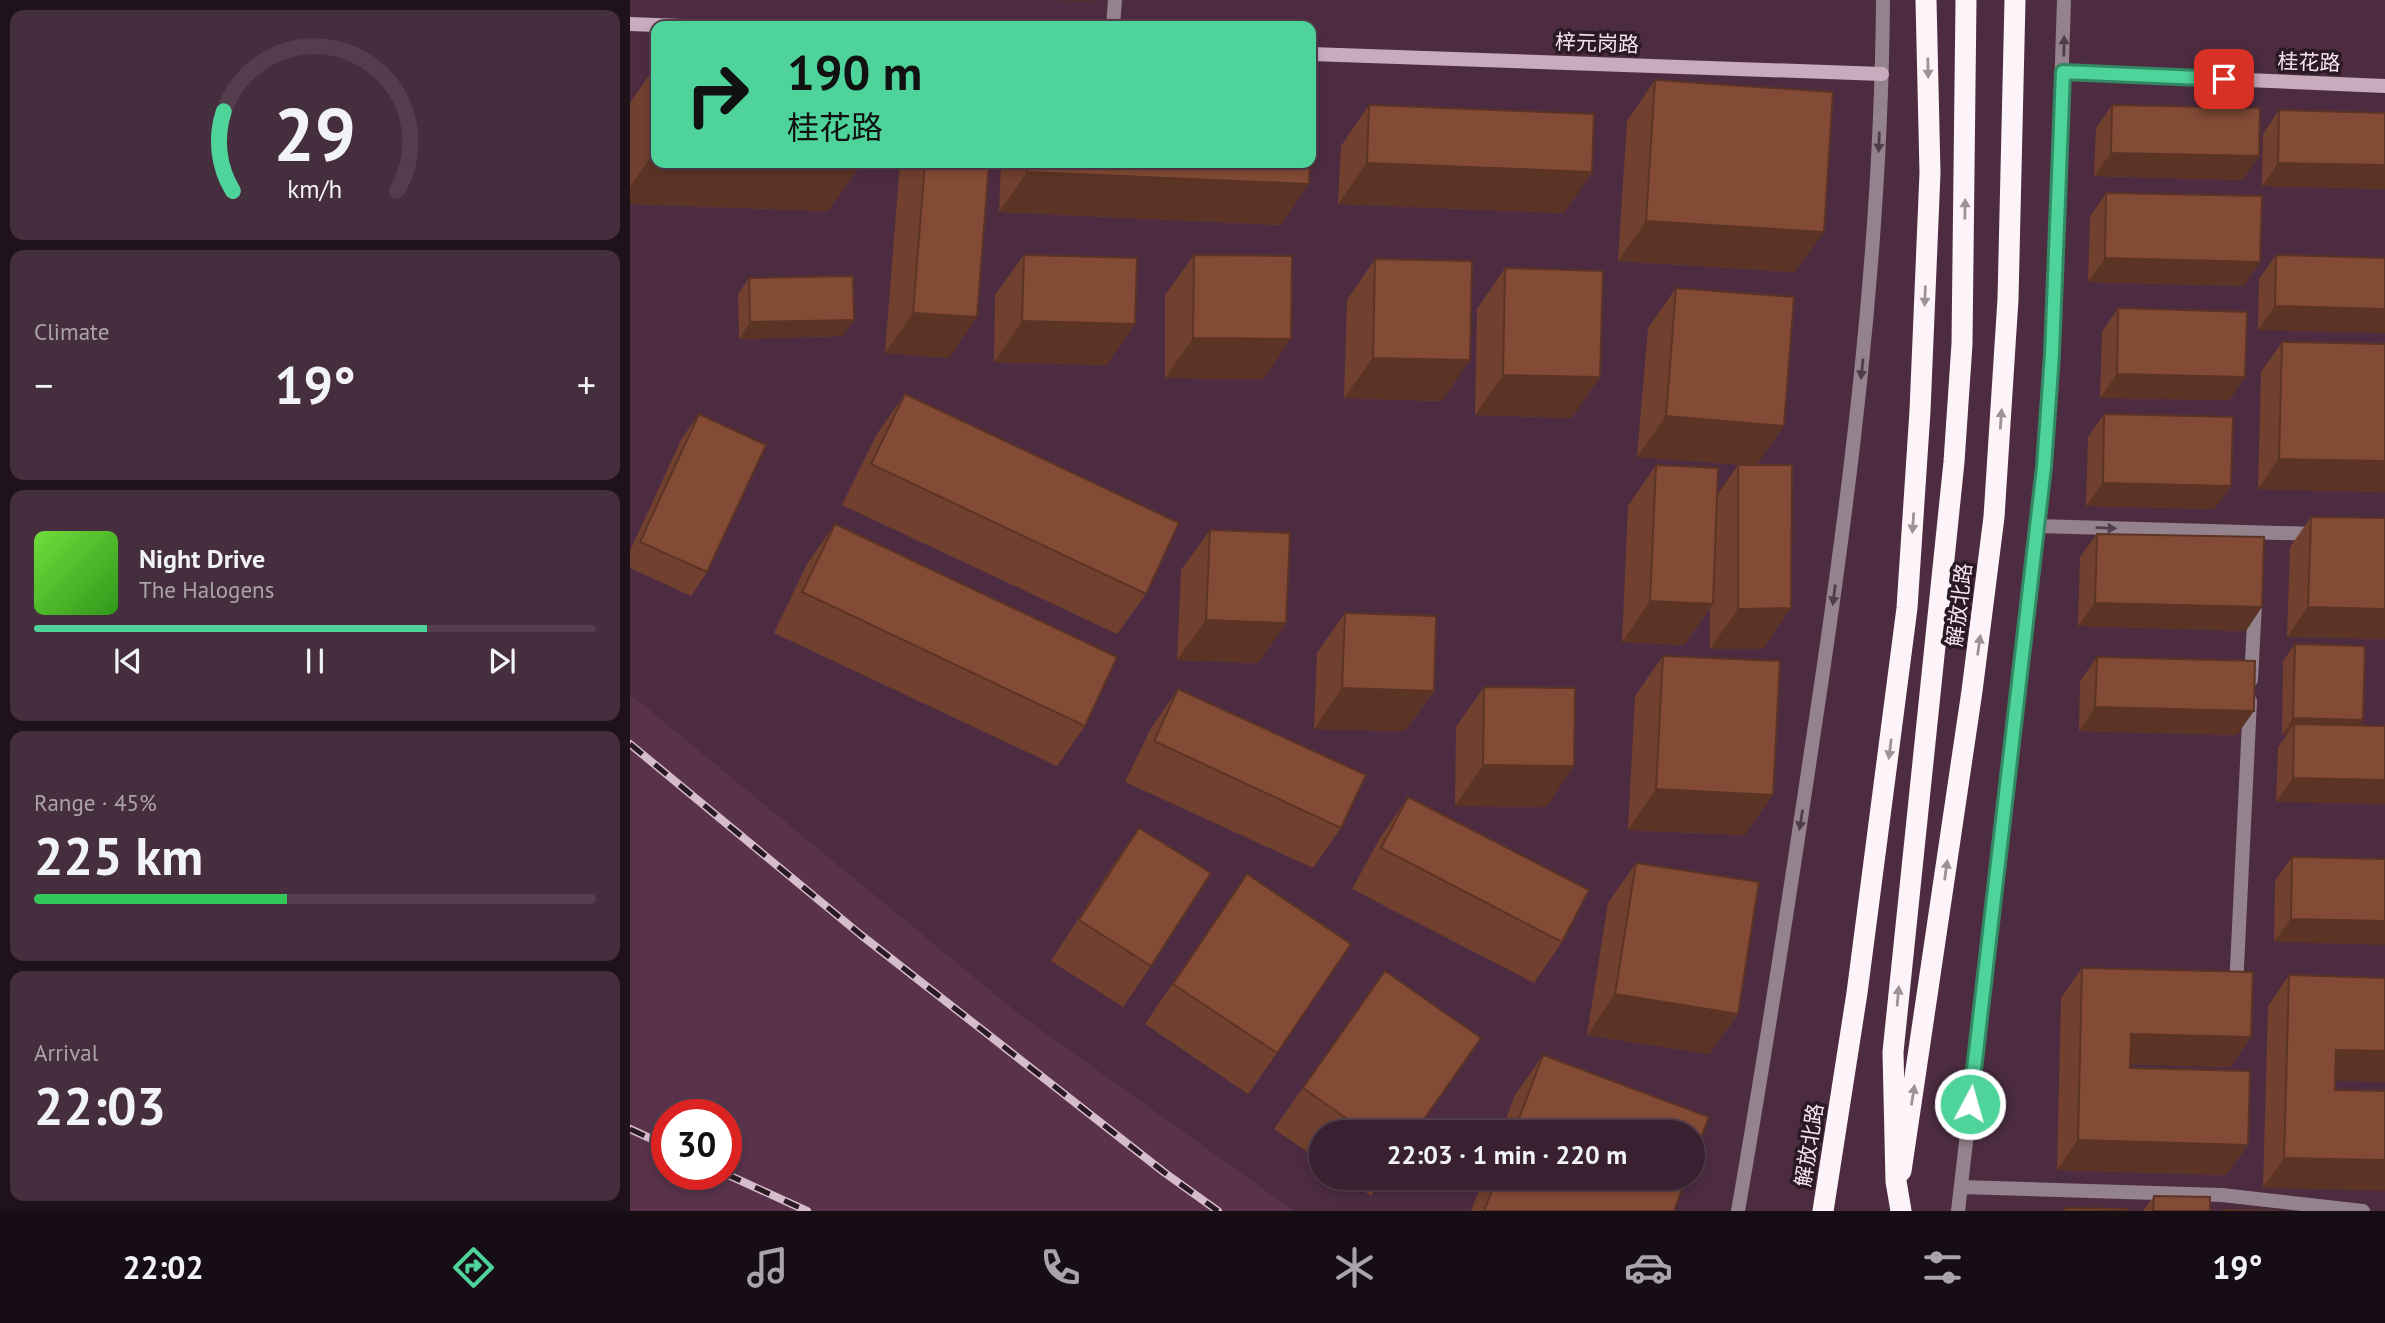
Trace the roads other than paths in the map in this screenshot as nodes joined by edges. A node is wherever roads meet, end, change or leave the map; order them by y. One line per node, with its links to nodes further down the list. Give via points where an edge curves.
1 (1115, 0): 7 (street)
2 (1883, 0): 12 (street)
3 (1926, 0): 20 (highway, 解放北路, one-way to 20, via 1930,173 1907,608 1857,993)
4 (1966, 0): 22 (highway, one-way to 4, bridge, via 1896,1181 1894,1052 1954,462 1962,332)
5 (2015, 0): 21 (highway, 解放北路, one-way to 5, via 1994,517 2008,299)
6 (2064, 0): 11 (street, one-way to 6)
7 (1113, 21)
8 (630, 24): 9 (street)
9 (651, 25)
10 (1316, 54): 12 (street, 梓元岗路)
11 (2063, 72): 13 (street, 桂花路); 14 (street, via 2050,379)
12 (1882, 74): 19 (street, one-way to 19, via 1869,305 1858,407 1824,667)
13 (2385, 86)
14 (2038, 526): 15 (street, one-way to 15, via 2258,539); 18 (street)
15 (2334, 534)
16 (2256, 588): 17 (street)
17 (2235, 1007)
18 (1961, 1187): 23 (street); 24 (street, via 2222,1195)
19 (1738, 1211)
20 (1823, 1211)
21 (1895, 1211)
22 (1901, 1211)
23 (1958, 1211)
24 (2363, 1211)

